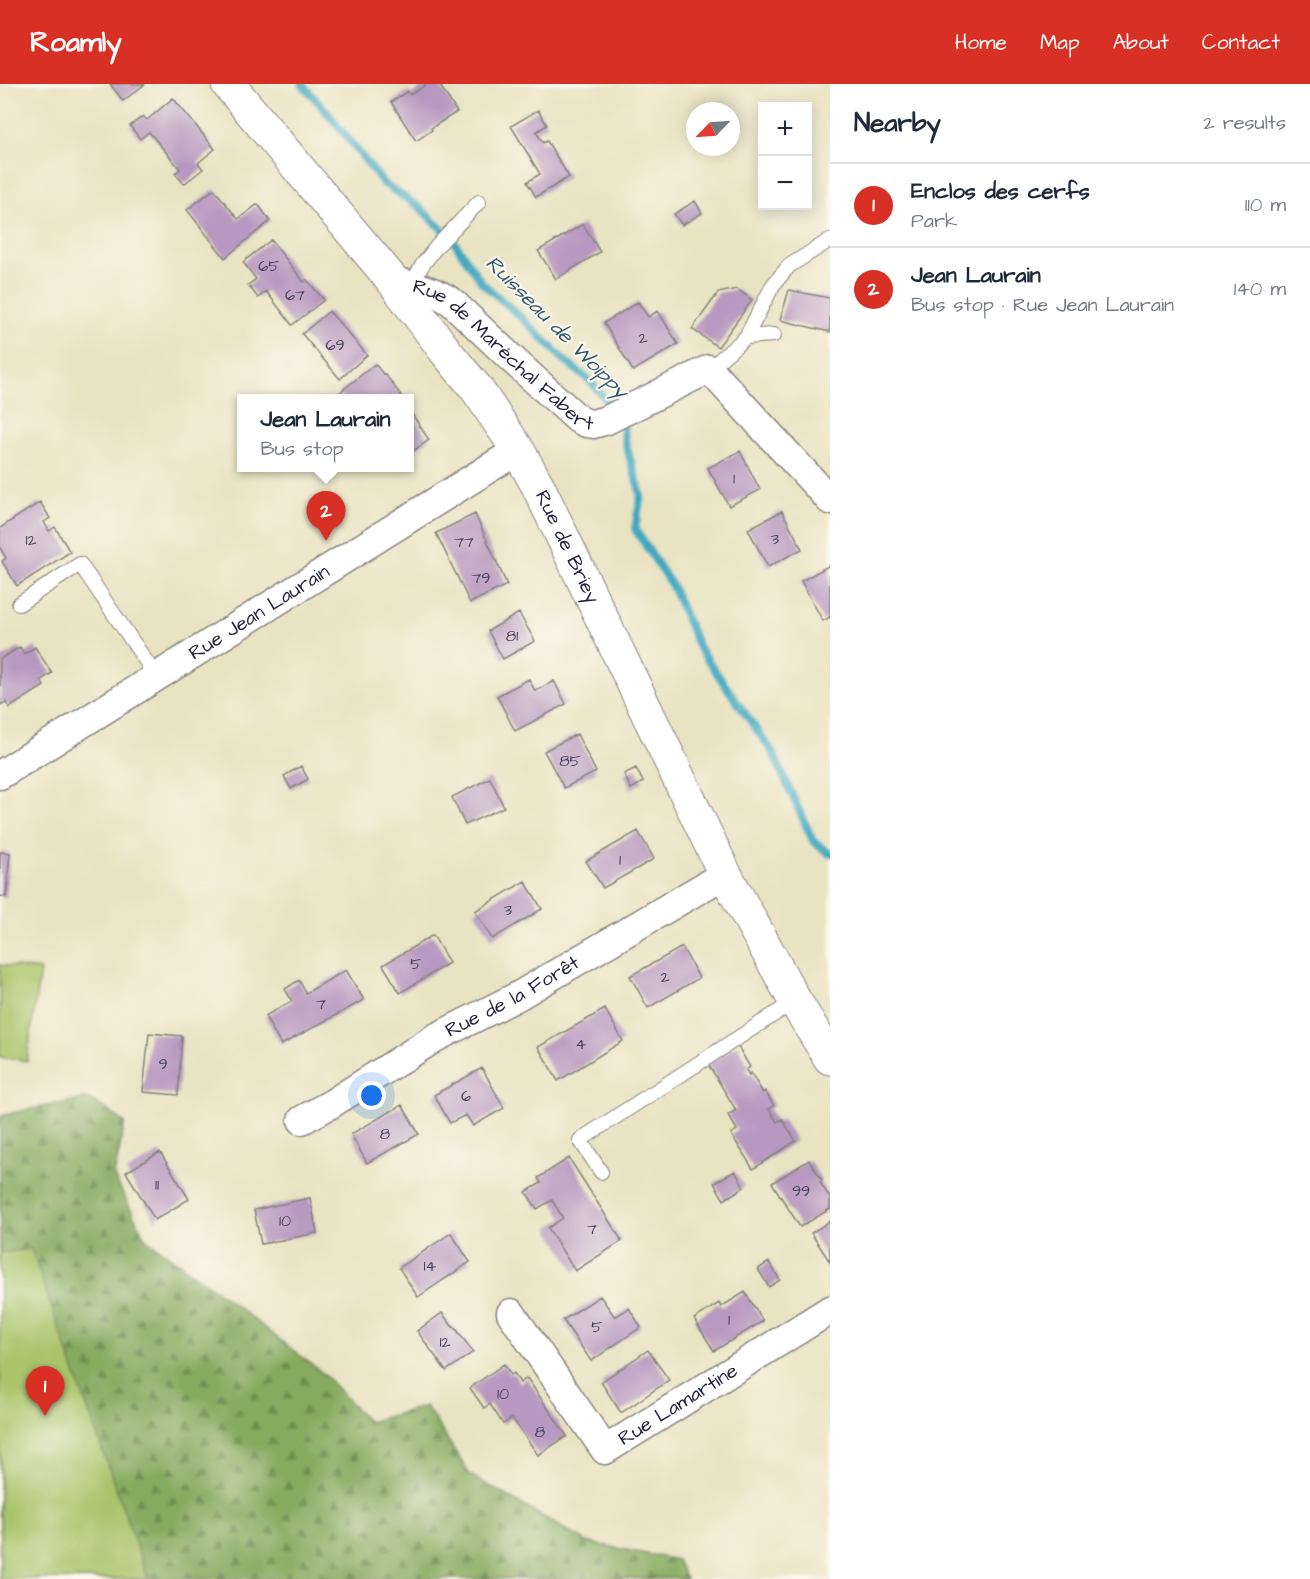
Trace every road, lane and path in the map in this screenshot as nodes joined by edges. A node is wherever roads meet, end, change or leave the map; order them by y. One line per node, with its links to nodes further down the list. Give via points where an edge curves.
1 (228, 84): 4 (street, Rue de Briey)
2 (479, 202): 4 (lane)
3 (830, 240): 6 (lane, via 789,266 773,285)
4 (402, 283): 7 (street, Rue de Maréchal Fabert, via 441,294 452,302 586,423 607,420); 8 (street, Rue de Briey)
5 (774, 335): 6 (lane)
6 (746, 337): 7 (lane, Rue de Maréchal Fabert)
7 (709, 369): 9 (street)
8 (518, 450): 11 (street, Rue Jean Laurain); 13 (street, Rue de Briey)
9 (830, 500)
10 (19, 604): 11 (lane, via 80,564)
11 (156, 676): 12 (street, Rue Jean Laurain)
12 (0, 775)
13 (724, 874): 14 (street, Rue de Briey); 16 (street, Rue de la Forêt, via 518,996 435,1038)
14 (795, 1001): 15 (street, Rue de Briey); 17 (lane, via 580,1140)
15 (830, 1058)
16 (302, 1120)
17 (601, 1172)
18 (830, 1310): 19 (street, Rue Lamartine, via 606,1450)
19 (511, 1313)

